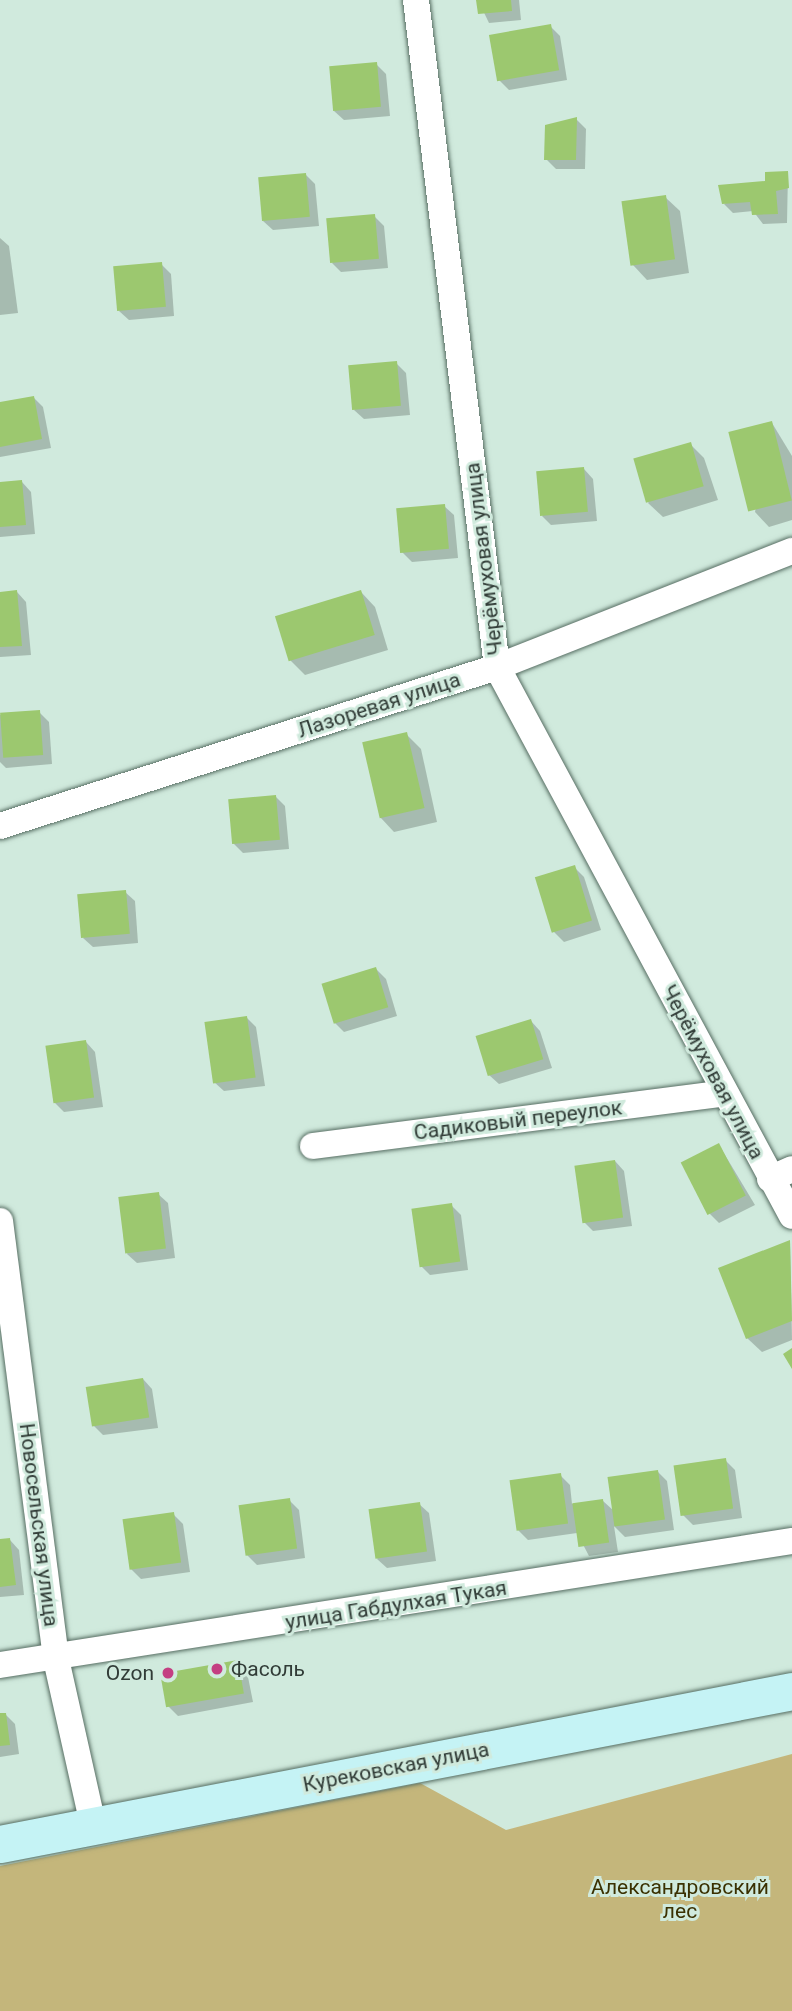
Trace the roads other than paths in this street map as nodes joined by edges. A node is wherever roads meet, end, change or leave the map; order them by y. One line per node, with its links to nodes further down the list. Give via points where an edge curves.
1 (415, 0): 3 (street, Черёмуховая улица)
2 (792, 551): 3 (street, Лазоревая улица)
3 (497, 667): 4 (street, Лазоревая улица); 5 (street, Черёмуховая улица)
4 (0, 826)
5 (724, 1093): 6 (street, Садиковый переулок); 7 (street, Черёмуховая улица)
6 (313, 1146)
7 (781, 1174): 8 (street, Черёмуховая улица)
8 (792, 1216)
9 (0, 1222): 11 (street, Новосельская улица)
10 (792, 1541): 11 (street, улица Габдулхая Тукая)
11 (56, 1659): 12 (street, улица Габдулхая Тукая); 14 (street, Новосельская улица)
12 (0, 1665)
13 (792, 1691): 14 (street, Курековская улица)
14 (93, 1825): 15 (street, Курековская улица)
15 (0, 1844)

